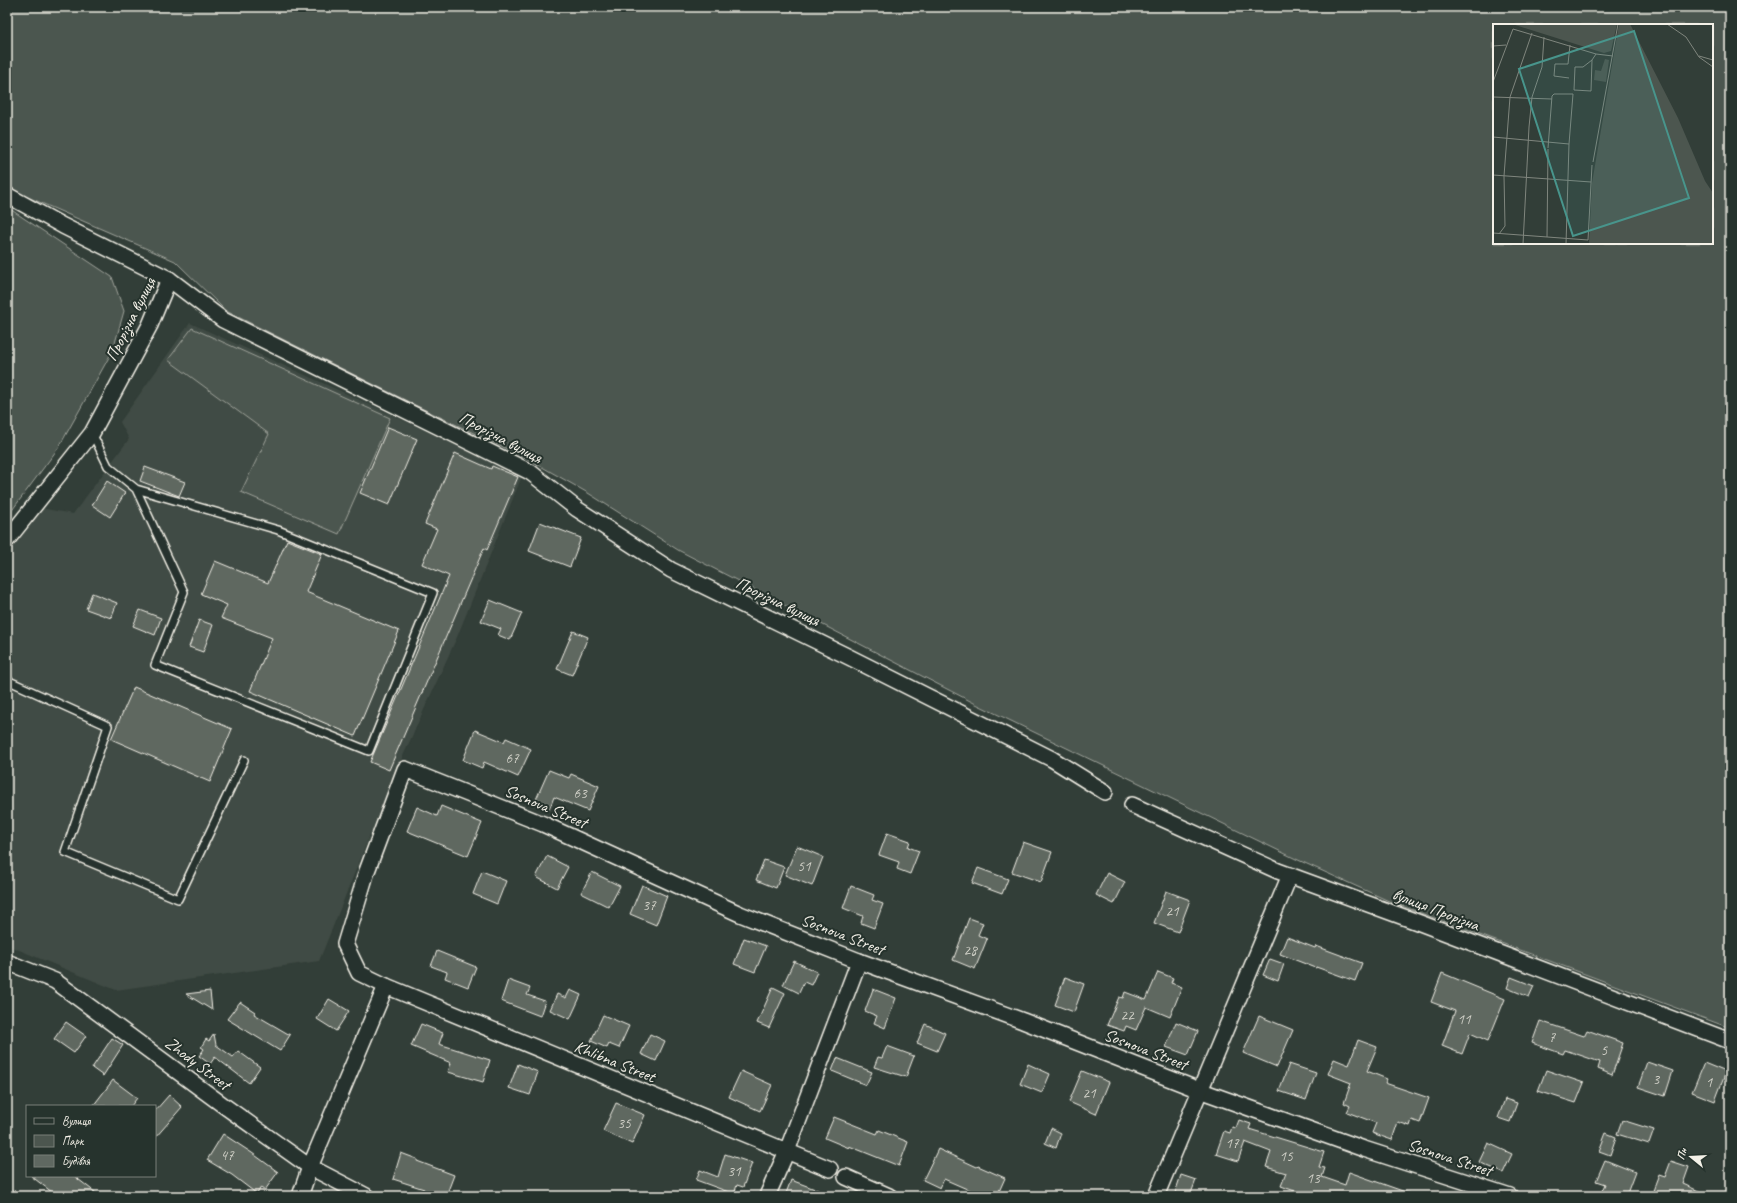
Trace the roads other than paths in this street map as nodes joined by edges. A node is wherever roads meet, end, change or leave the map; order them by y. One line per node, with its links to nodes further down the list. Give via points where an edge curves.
1 (7, 195): 2 (street)
2 (169, 279): 3 (street, Прорізна вулиця, via 150,325); 8 (street, Прорізна вулиця, via 224,320 530,472 578,509 670,570 1045,756)
3 (92, 433): 4 (lane, via 108,466); 5 (street, Прорізна вулиця)
4 (136, 489): 4 (lane, via 278,530 433,593 369,751 155,665 184,592)
5 (7, 540)
6 (7, 680): 7 (lane, via 108,726 65,852 178,899)
7 (244, 760)
8 (1105, 792)
9 (1132, 805): 10 (street, вулиця Прорізна)
10 (1290, 875): 14 (street, вулиця Прорізна); 15 (street)
11 (858, 961): 13 (street, Sosnova Street, via 740,914 543,824 405,769 367,871 345,944 359,973); 15 (street, Sosnova Street, via 1023,1021); 16 (street)
12 (7, 962): 17 (street, Zhody Street, via 55,981)
13 (386, 986): 16 (street, Khlibna Street); 17 (street)
14 (1730, 1041)
15 (1199, 1090): 24 (street); 25 (street, Sosnova Street, via 1364,1149)
16 (787, 1151): 18 (street, Khlibna Street); 22 (street)
17 (310, 1167): 20 (street); 21 (street, Zhody Street)
18 (830, 1169)
19 (846, 1177): 23 (street)
20 (300, 1196)
21 (366, 1196)
22 (767, 1196)
23 (889, 1196)
24 (1156, 1196)
25 (1510, 1196)

